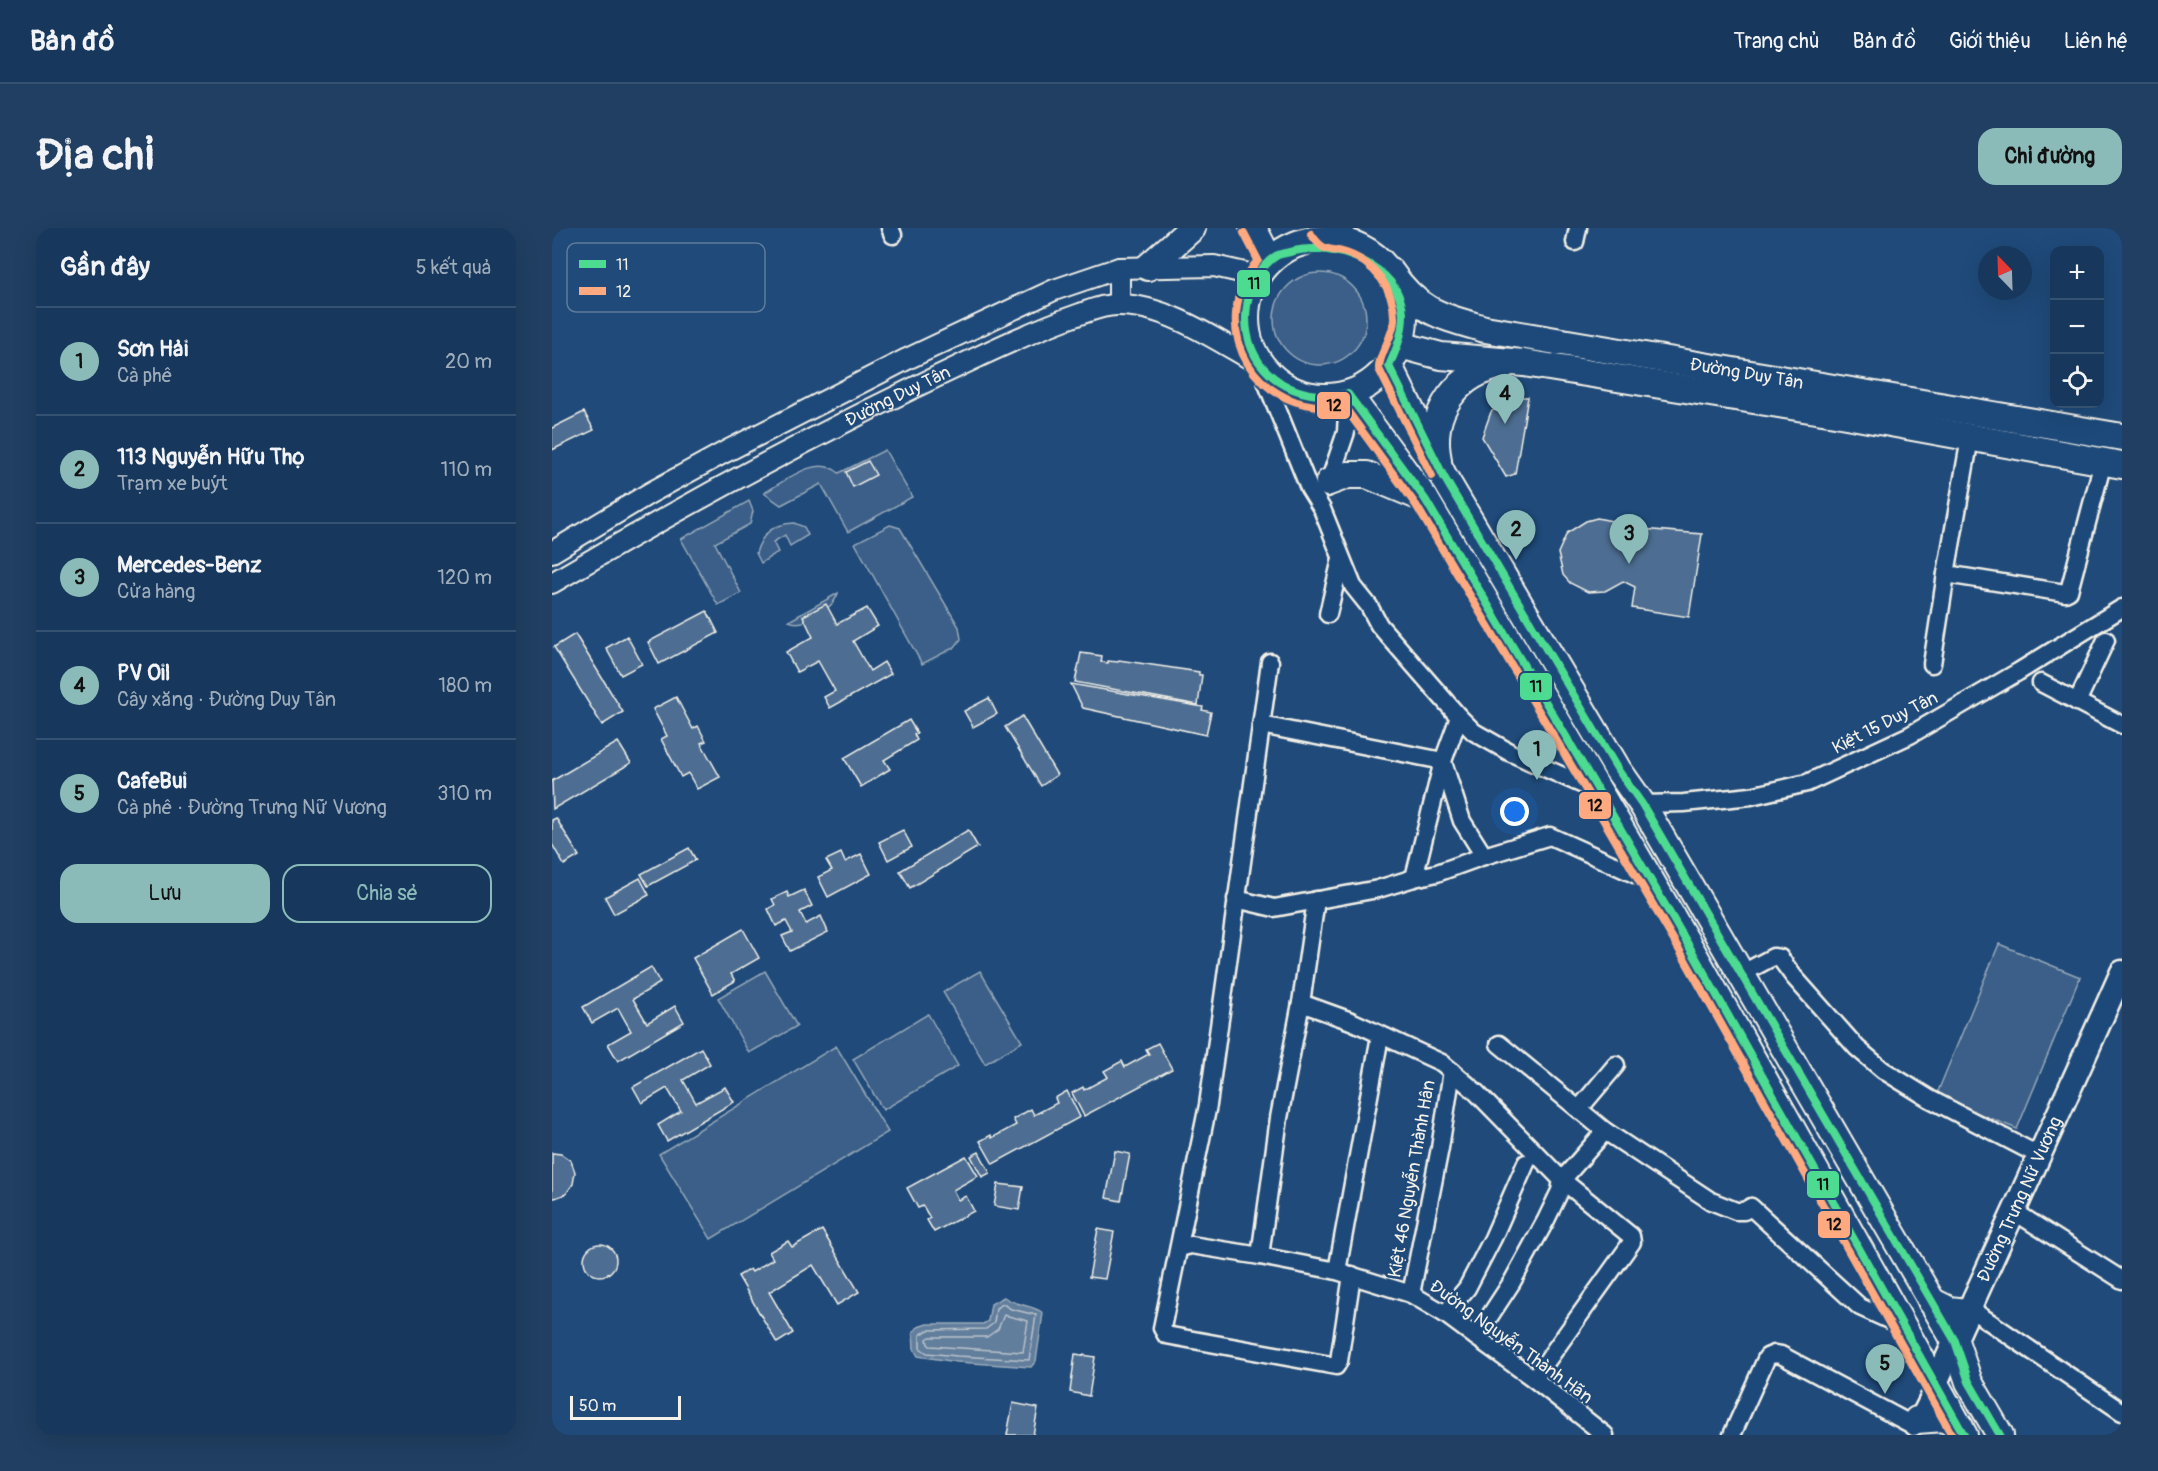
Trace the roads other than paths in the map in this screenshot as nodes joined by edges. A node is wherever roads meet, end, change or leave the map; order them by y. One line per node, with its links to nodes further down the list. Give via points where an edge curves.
1 (1192, 228): 4 (main road)
2 (1253, 228): 6 (main road)
3 (1333, 234): 6 (main road, via 1286,249); 7 (main road, via 1377,257)
4 (1148, 267): 5 (street, Đường Duy Tân); 6 (street, Đường Duy Tân)
5 (1119, 268): 8 (street); 20 (street, Đường Duy Tân, via 1054,290 897,364 650,493)
6 (1264, 268): 11 (main road, via 1250,292 1246,310 1246,329)
7 (1390, 271): 9 (main road, via 1400,288 1404,307 1405,326); 13 (main road, Đường Duy Tân, via 1422,307 1493,331)
8 (1119, 304): 11 (street, Đường Duy Tân, via 1152,309); 23 (street, Đường Duy Tân, via 1058,322 909,390 658,521)
9 (1395, 356): 10 (main road, Đường Duy Tân); 12 (main road, via 1376,380); 16 (main road)
10 (1524, 363): 14 (main road, Đường Duy Tân); 16 (main road, via 1476,373 1448,400 1436,437)
11 (1259, 364): 12 (main road, via 1292,391 1330,398); 19 (street, via 1309,488)
12 (1348, 394): 17 (street, via 1346,432); 18 (main road)
13 (2122, 437)
14 (1970, 438): 15 (main road, Đường Duy Tân); 22 (street)
15 (2112, 464): 22 (street, via 2069,591)
16 (1444, 477): 36 (main road)
17 (1329, 482): 18 (main road, via 1348,475 1367,475); 19 (street)
18 (1425, 499): 35 (main road)
19 (1322, 509): 21 (street)
20 (552, 552)
21 (1341, 560): 25 (street); 31 (street, via 1379,625)
22 (1946, 574): 28 (street)
23 (552, 583)
24 (2122, 608): 36 (street, Kiệt 15 Duy Tân, via 1910,735 1807,783 1750,796)
25 (1328, 614)
26 (2106, 640): 30 (street)
27 (1270, 662): 32 (street)
28 (1932, 664)
29 (2042, 683): 30 (street)
30 (2077, 702): 33 (street)
31 (1459, 717): 34 (street); 35 (street, via 1474,732 1511,753)
32 (1261, 725): 34 (street); 40 (street)
33 (2122, 725)
34 (1443, 761): 37 (street, via 1462,821); 38 (street)
35 (1599, 792): 39 (main road)
36 (1642, 804): 43 (main road)
37 (1484, 856): 38 (street); 39 (street, via 1550,836)
38 (1414, 878): 41 (street)
39 (1652, 882): 63 (main road)
40 (1236, 899): 41 (street, via 1274,908); 55 (street, via 1208,1105)
41 (1316, 900): 44 (street)
42 (2122, 972): 51 (main road, Đường Trưng Nữ Vương)
43 (1741, 974): 51 (street, via 1773,957 1780,958 1857,1048 1882,1070); 60 (main road)
44 (1301, 1003): 45 (street); 56 (street, via 1278,1118)
45 (1380, 1036): 48 (street); 57 (street)
46 (1499, 1044): 49 (street)
47 (1616, 1065): 49 (street)
48 (1452, 1071): 53 (street); 59 (street, Kiệt 46 Nguyễn Thành Hân)
49 (1579, 1109): 50 (street)
50 (1605, 1131): 53 (street); 63 (street, via 1711,1201 1736,1211 1751,1207 1860,1307)
51 (2040, 1156): 54 (main road, Đường Trưng Nữ Vương)
52 (1526, 1163): 62 (street, via 1467,1288)
53 (1562, 1180): 64 (street, via 1546,1221); 66 (street, via 1631,1236 1632,1242)
54 (2015, 1212): 58 (street); 61 (main road, Đường Trưng Nữ Vương)
55 (1179, 1248): 56 (street, Đường Nguyễn Thành Hãn, via 1191,1245); 57 (street, via 1162,1328 1166,1335 1336,1366)
56 (1260, 1256): 57 (street, Đường Nguyễn Thành Hãn)
57 (1345, 1273): 59 (street, Đường Nguyễn Thành Hãn)
58 (2122, 1280)
59 (1411, 1294): 62 (street, Đường Nguyễn Thành Hãn)
60 (1931, 1301): 61 (main road, via 1949,1310); 65 (main road)
61 (1968, 1310): 65 (main road, Đường Trưng Nữ Vương); 68 (street)
62 (1445, 1314): 64 (street, Đường Nguyễn Thành Hãn)
63 (1904, 1327): 67 (main road)
64 (1476, 1337): 66 (street, Đường Nguyễn Thành Hãn)
65 (1955, 1341): 67 (main road, Đường Trưng Nữ Vương); 73 (main road, via 1969,1382)
66 (1534, 1379): 71 (street, Đường Nguyễn Thành Hãn)
67 (1935, 1385): 69 (street, Đường Trưng Nữ Vương); 70 (main road)
68 (2122, 1412)
69 (1914, 1427): 70 (main road, via 1943,1418); 72 (street, via 1774,1354 1767,1357)
70 (1962, 1431)
71 (1605, 1435)
72 (1732, 1435)
73 (2000, 1435)

